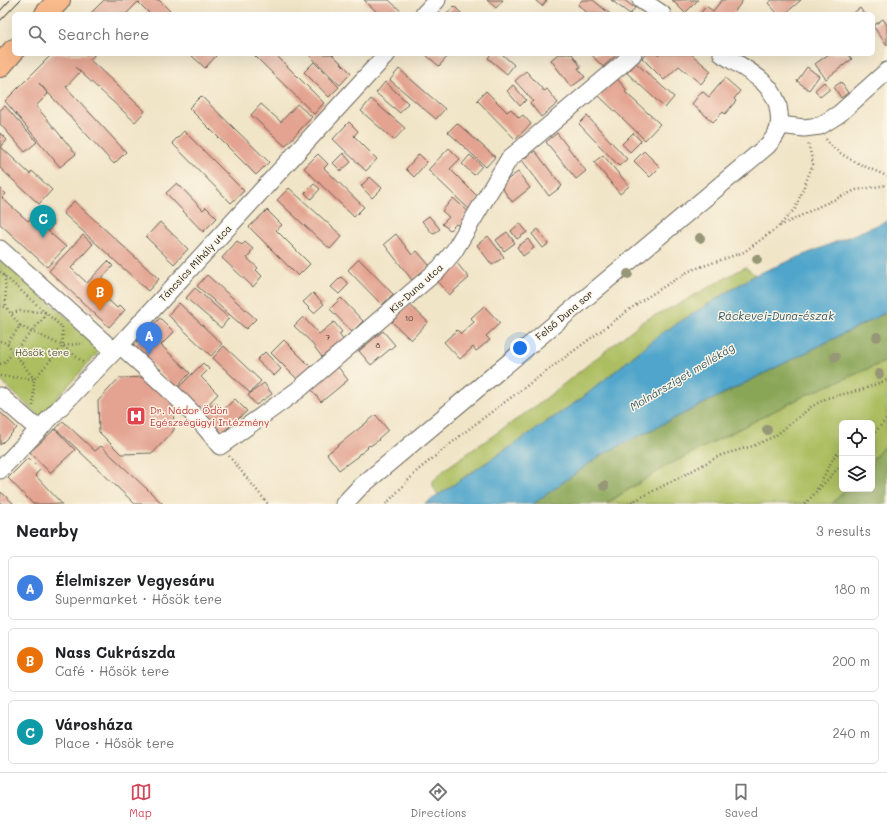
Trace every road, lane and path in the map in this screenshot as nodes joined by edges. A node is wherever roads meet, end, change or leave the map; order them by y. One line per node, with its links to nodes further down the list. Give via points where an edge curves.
1 (59, 0): 4 (main road)
2 (437, 0): 5 (street)
3 (642, 0): 6 (street)
4 (48, 12)
5 (426, 12)
6 (659, 12)
7 (12, 52): 11 (main road)
8 (385, 56): 31 (street, Táncsics Mihály utca)
9 (631, 56): 43 (street, Kis-Duna utca, via 509,159 454,251 440,268 298,390)
10 (725, 56): 13 (street, via 762,81 772,92 779,107)
11 (0, 66)
12 (887, 71): 14 (street, via 839,114)
13 (780, 125): 14 (street); 49 (street, Felső Duna sor, via 775,137 767,146 359,488)
14 (812, 127): 15 (path, via 829,144 854,162); 17 (path, via 813,164 794,209)
15 (887, 176)
16 (887, 185): 17 (path, via 856,190)
17 (777, 228): 50 (path, via 744,252 689,271 642,301 418,470)
18 (0, 249): 31 (street)
19 (0, 272): 20 (path)
20 (5, 276): 22 (path); 24 (path)
21 (0, 306): 22 (path)
22 (6, 307): 23 (path)
23 (12, 313): 24 (path); 25 (path)
24 (46, 313): 26 (path); 27 (path)
25 (20, 326): 27 (path); 29 (path)
26 (62, 327)
27 (32, 331): 30 (path); 32 (path)
28 (0, 341): 29 (path)
29 (7, 343): 32 (path)
30 (63, 346): 34 (path); 36 (path)
31 (117, 348): 34 (street, Táncsics Mihály utca); 43 (street, via 181,402 209,430)
32 (14, 352): 33 (path); 36 (path)
33 (0, 364)
34 (95, 371): 41 (street, Táncsics Mihály utca)
35 (0, 376): 36 (path)
36 (34, 379): 39 (path)
37 (887, 380): 51 (path, via 861,390 827,398 811,407 775,436 753,446 721,455)
38 (0, 396): 41 (street)
39 (33, 408)
40 (887, 419): 42 (path)
41 (39, 430): 46 (street, Táncsics Mihály utca)
42 (875, 432)
43 (220, 446): 48 (path)
44 (839, 452): 47 (path)
45 (839, 467): 47 (path)
46 (0, 470)
47 (816, 491): 52 (path)
48 (268, 504)
49 (344, 504)
50 (386, 504)
51 (628, 504)
52 (805, 504)

